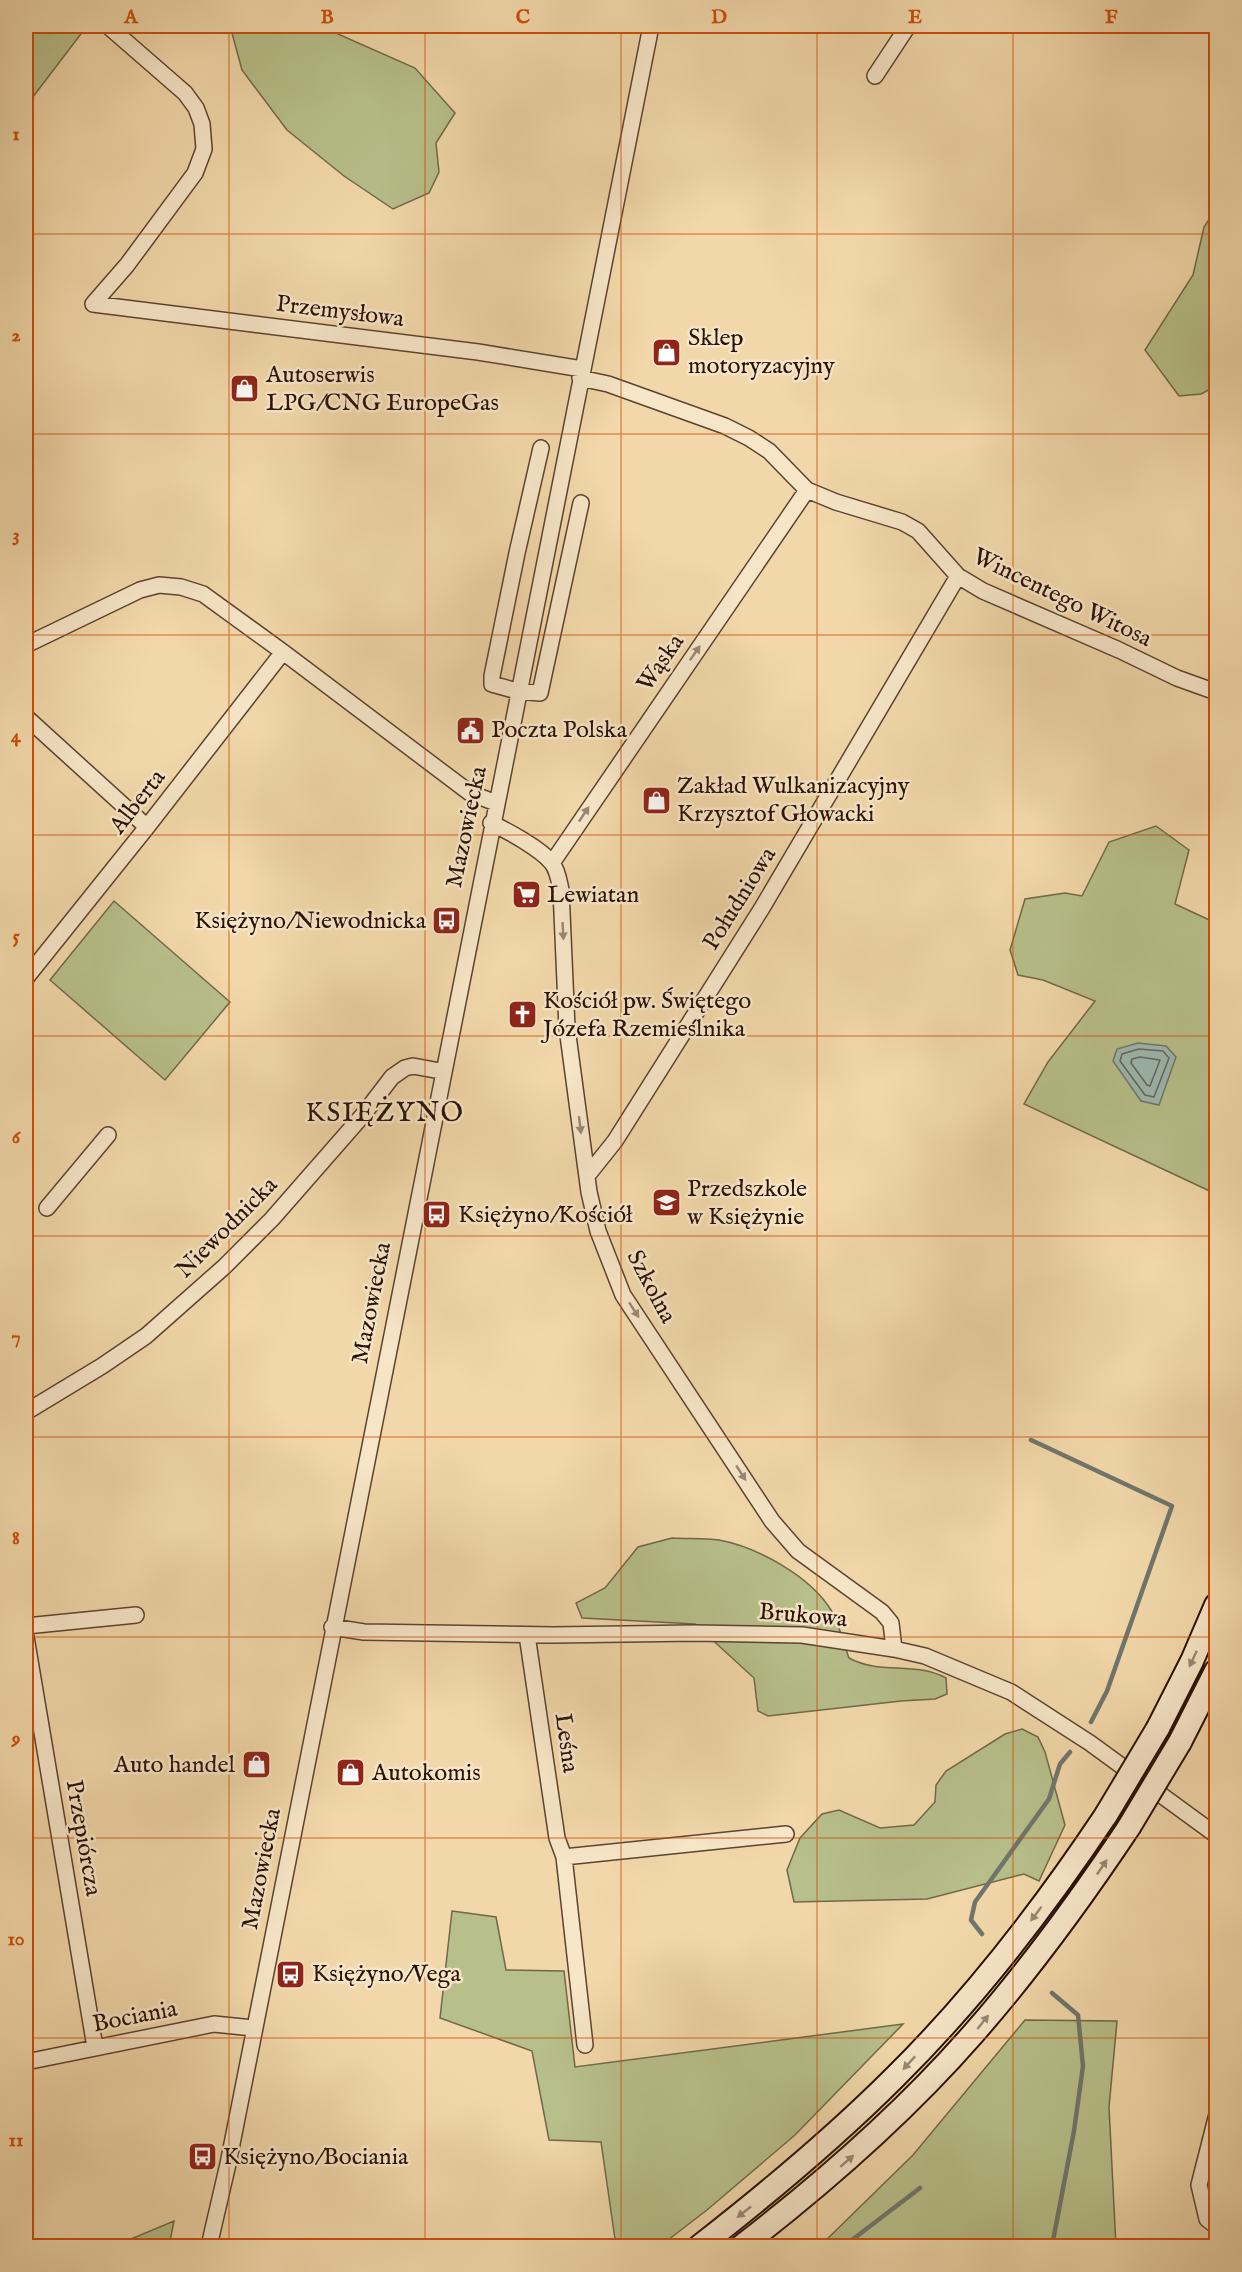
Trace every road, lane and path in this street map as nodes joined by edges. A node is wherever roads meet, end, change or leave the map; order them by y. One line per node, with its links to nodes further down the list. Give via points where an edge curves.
1 (108, 26): 5 (street, Przemysłowa, via 185,93 202,124 204,149 195,173 128,265 93,304 478,352)
2 (651, 26): 5 (street, Mazowiecka)
3 (908, 26): 4 (street)
4 (875, 76)
5 (581, 374): 7 (street, Wincentego Witosa, via 749,438 769,451); 12 (street, Mazowiecka)
6 (541, 448): 12 (street, via 492,676 492,684)
7 (807, 490): 9 (street, Wincentego Witosa, via 918,531); 18 (street, Wąska, one-way to 7)
8 (580, 503): 12 (street, via 540,693)
9 (958, 576): 13 (street, Wincentego Witosa, via 983,591); 22 (street, Południowa, via 756,918 615,1141)
10 (26, 645): 11 (street, via 140,590 159,585 181,586 203,594)
11 (283, 652): 15 (street, via 470,794); 17 (street, Alberta)
12 (517, 691): 15 (street, Mazowiecka)
13 (1216, 692)
14 (26, 717): 17 (street)
15 (496, 803): 16 (street, Mazowiecka)
16 (491, 824): 18 (street, via 512,833); 20 (street, Mazowiecka)
17 (147, 827): 19 (street, Alberta)
18 (552, 863): 22 (street, Szkolna, one-way to 22, via 561,890 567,1028)
19 (26, 978)
20 (440, 1071): 24 (street, Niewodnicka, via 413,1066 392,1077 272,1219 224,1267 146,1336); 28 (street, Mazowiecka)
21 (108, 1135): 23 (street)
22 (587, 1176): 31 (street, Szkolna, one-way to 31, via 598,1232 623,1295 772,1521 798,1551 882,1612 891,1623)
23 (47, 1208)
24 (26, 1412)
25 (1216, 1605): 43 (main road, one-way to 43, bridge, via 1158,1728 1106,1815 1019,1936 948,2021 841,2130)
26 (136, 1615): 27 (street)
27 (26, 1626)
28 (332, 1628): 29 (street, Brukowa); 36 (street, Mazowiecka)
29 (527, 1635): 31 (street, Brukowa, via 802,1635); 35 (street, Leśna, via 557,1838)
30 (26, 1637): 38 (street, Przepiórcza)
31 (894, 1649): 34 (street, Brukowa, via 925,1656 1011,1692 1090,1743)
32 (1216, 1671): 44 (main road, one-way to 32, bridge, via 860,2149 972,2035 1035,1959 1129,1827 1180,1742)
33 (786, 1834): 35 (street)
34 (1216, 1835)
35 (564, 1857): 37 (street, Leśna)
36 (253, 2028): 38 (street, Bociania, via 214,2024); 42 (street, Mazowiecka)
37 (585, 2045)
38 (95, 2047): 39 (street, Bociania)
39 (26, 2061)
40 (1216, 2118): 41 (street, via 1198,2185 1207,2219)
41 (1216, 2226)
42 (209, 2247)
43 (700, 2247)
44 (742, 2247)

